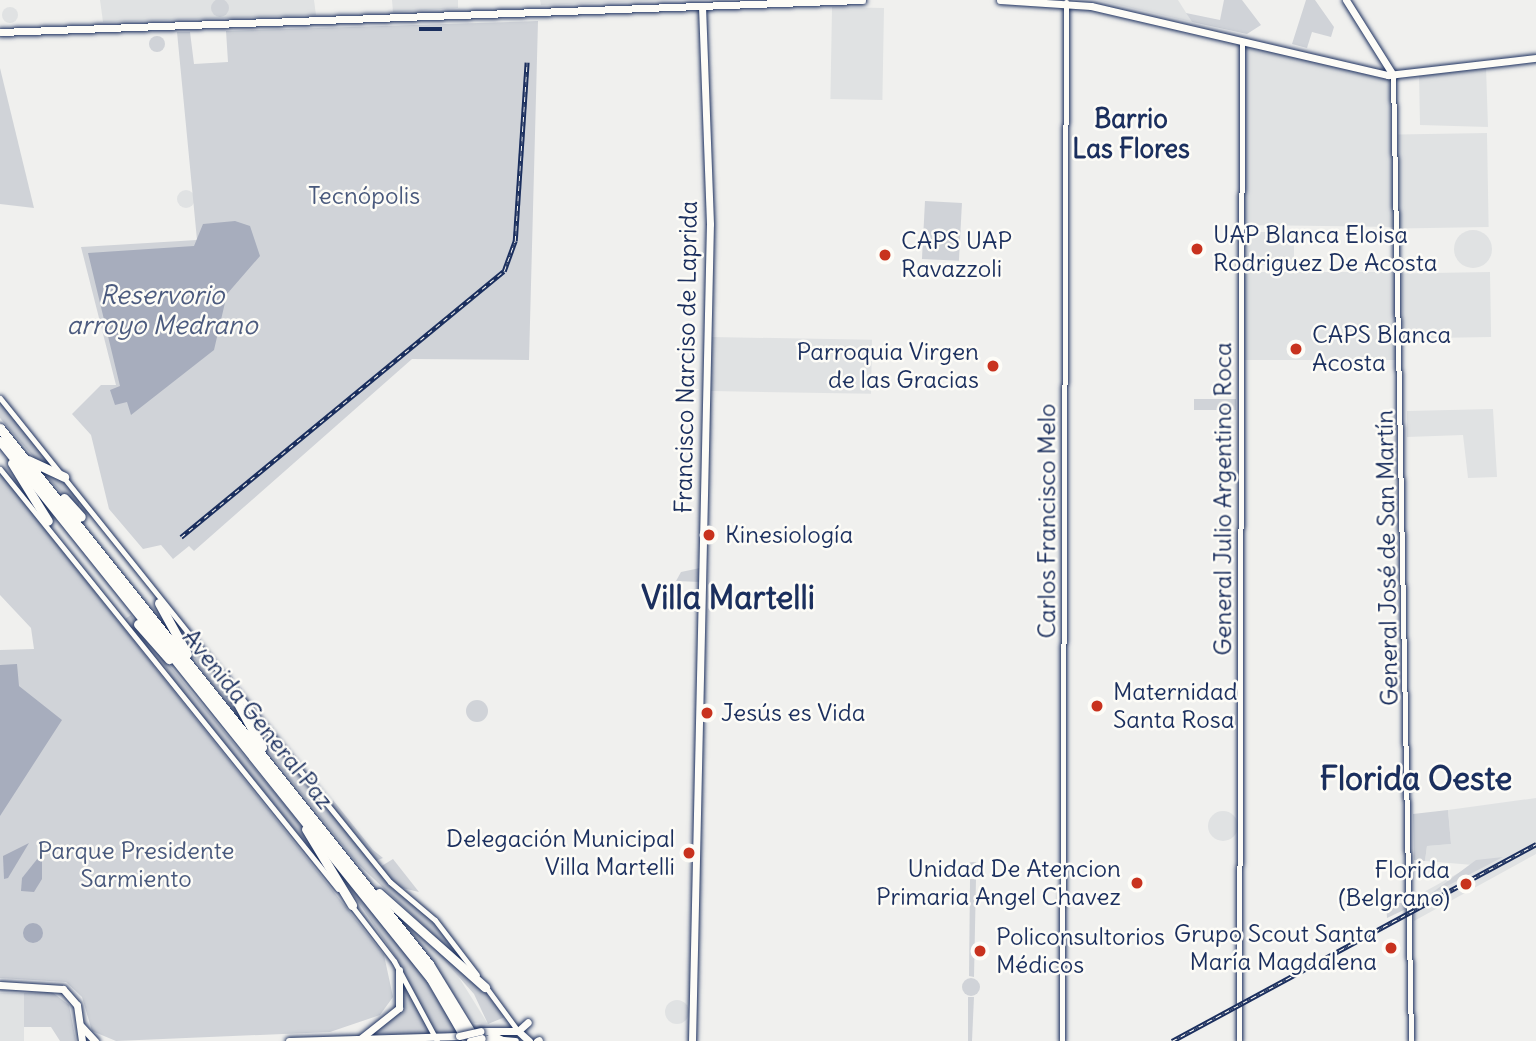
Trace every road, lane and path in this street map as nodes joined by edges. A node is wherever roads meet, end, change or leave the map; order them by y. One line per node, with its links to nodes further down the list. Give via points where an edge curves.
1 (862, 0): 5 (main road)
2 (1000, 0): 4 (main road)
3 (1346, 0): 10 (main road)
4 (1066, 2): 8 (main road); 44 (street, Carlos Francisco Melo)
5 (736, 4): 6 (main road)
6 (702, 9): 7 (main road); 43 (main road, Francisco Narciso de Laprida, via 710,224)
7 (0, 32)
8 (1242, 42): 10 (main road); 45 (street, General Julio Argentino Roca)
9 (1536, 58): 10 (main road)
10 (1392, 75): 46 (street, General José de San Martín)
11 (0, 398): 16 (street)
12 (0, 428): 14 (highway, Avenida General Paz)
13 (0, 442): 18 (highway); 22 (highway, Avenida General Paz)
14 (23, 457): 16 (highway); 17 (highway); 22 (highway, Avenida General Paz)
15 (0, 469): 26 (street, Avenida General Paz)
16 (64, 477): 21 (street)
17 (81, 517)
18 (48, 521)
19 (159, 603): 22 (highway)
20 (138, 624): 22 (highway)
21 (224, 678): 23 (highway); 29 (street, via 382,873 432,917)
22 (198, 681): 23 (highway, Avenida General Paz); 24 (highway, Avenida General Paz)
23 (279, 775): 25 (highway, Avenida General Paz)
24 (296, 809): 26 (highway); 35 (highway, Avenida General Paz, via 431,979)
25 (348, 863): 29 (highway); 33 (highway, Avenida General Paz)
26 (352, 905): 27 (street, Avenida General Paz)
27 (399, 970): 34 (main road, via 399,1007); 40 (street, Avenida General Paz)
28 (0, 985): 31 (main road, via 57,986 74,998)
29 (485, 987): 32 (street)
30 (528, 1022): 32 (main road)
31 (81, 1025): 37 (main road); 38 (main road)
32 (518, 1031): 33 (main road); 41 (main road); 42 (main road)
33 (482, 1038): 35 (main road, bridge); 35 (main road, bridge); 36 (highway)
34 (356, 1039): 39 (main road); 40 (main road)
35 (465, 1039): 40 (main road)
36 (509, 1040): 41 (main road)
37 (82, 1041)
38 (95, 1041)
39 (289, 1041)
40 (437, 1041)
41 (522, 1041)
42 (529, 1041)
43 (692, 1041)
44 (1062, 1041)
45 (1239, 1041)
46 (1411, 1041)

